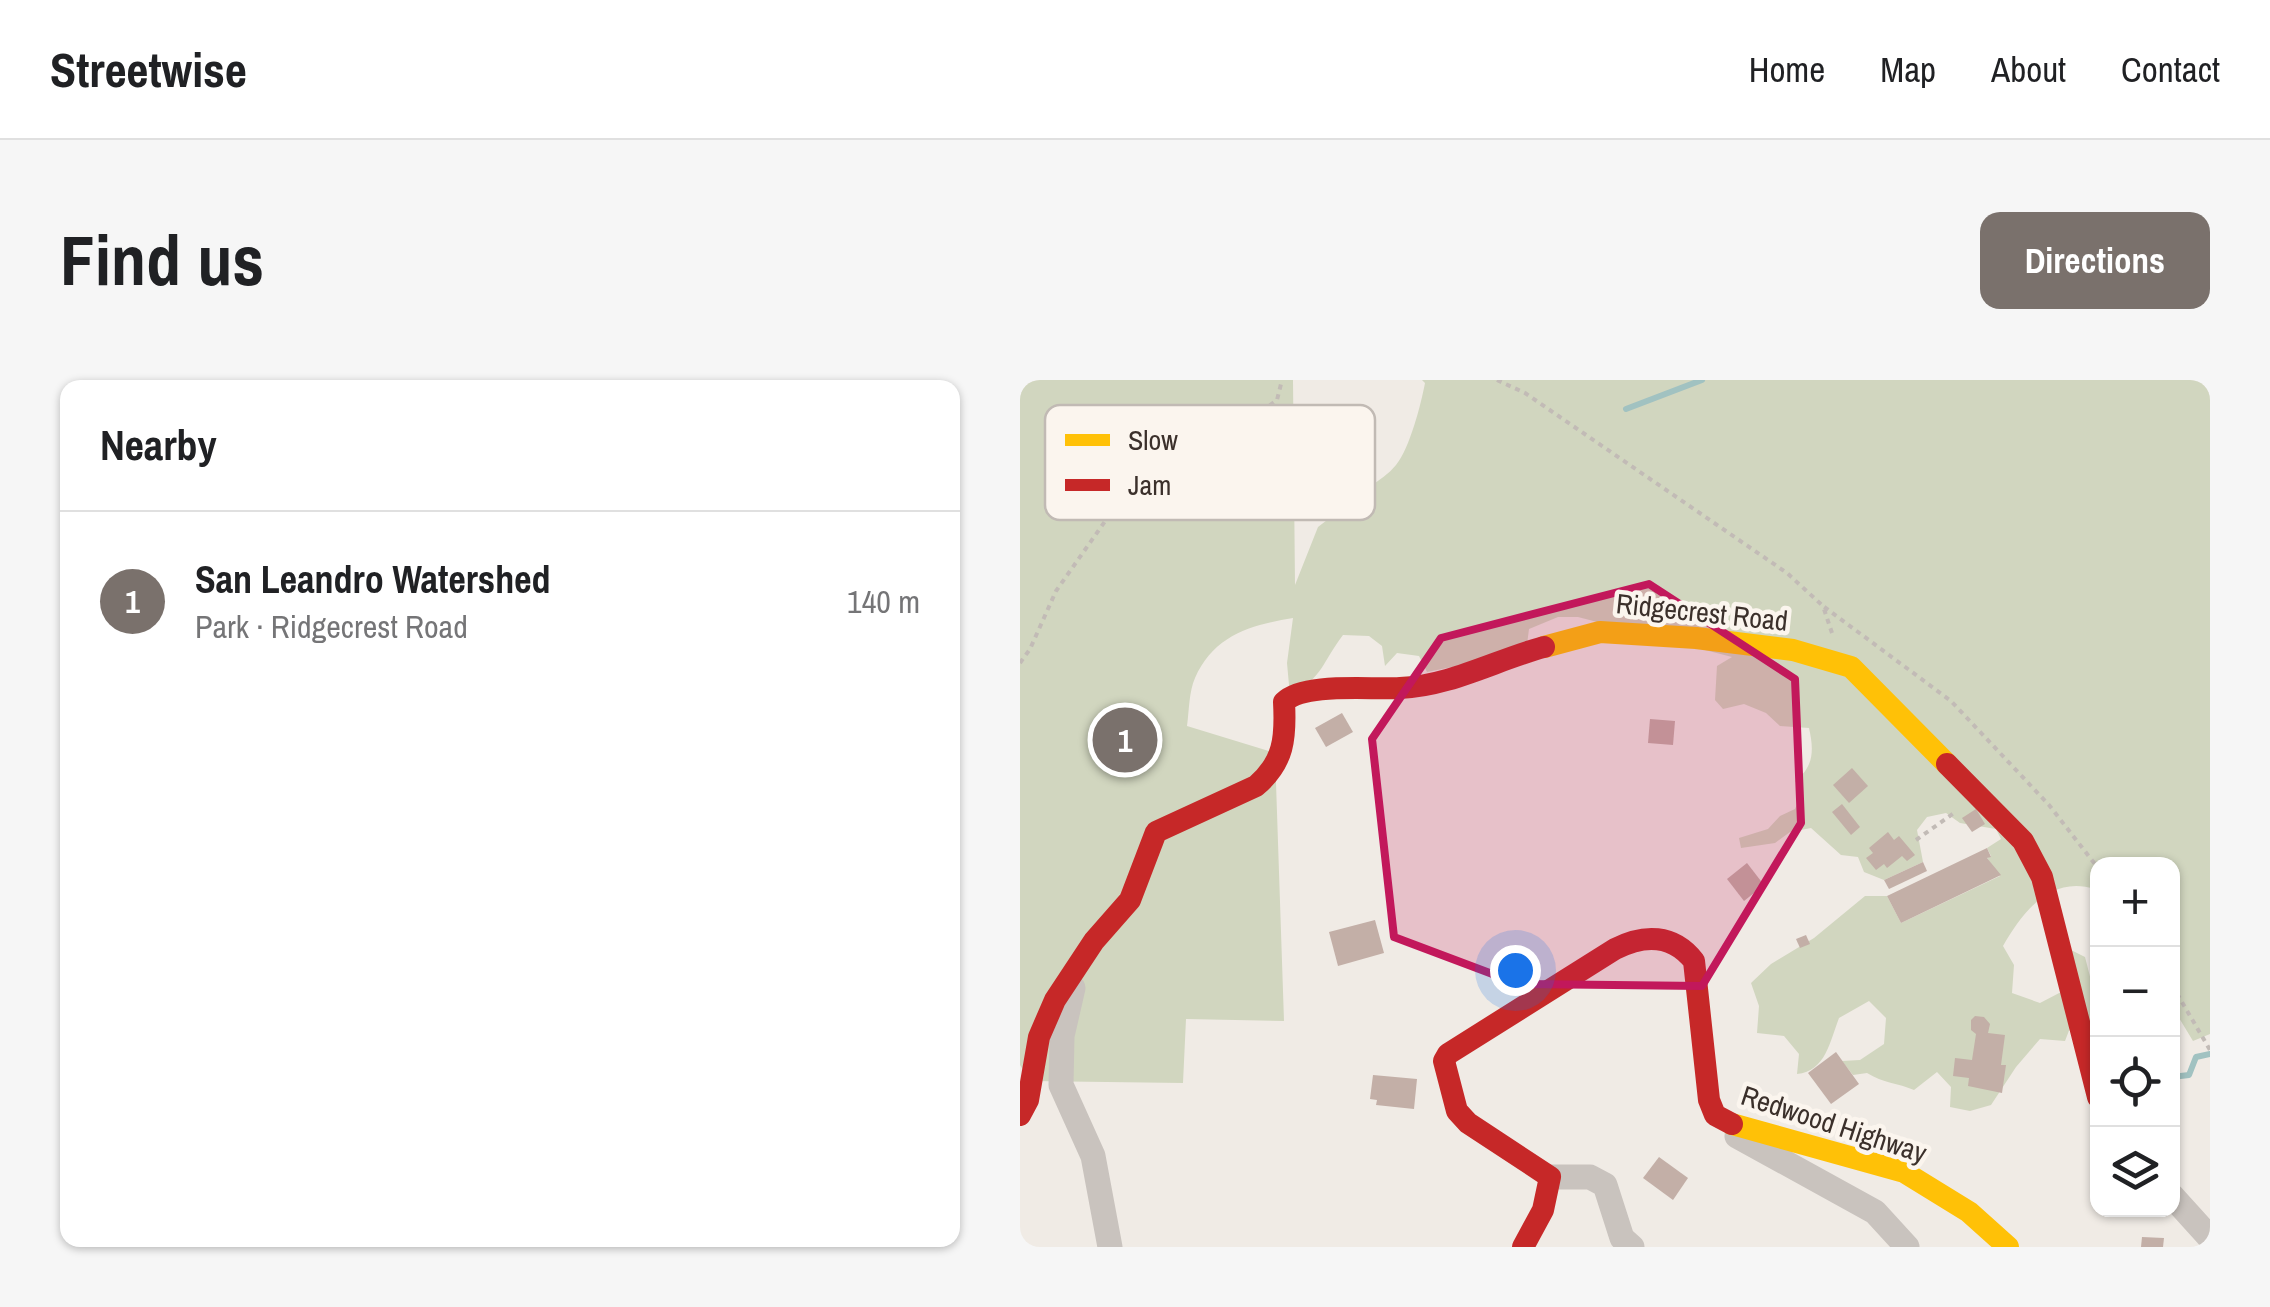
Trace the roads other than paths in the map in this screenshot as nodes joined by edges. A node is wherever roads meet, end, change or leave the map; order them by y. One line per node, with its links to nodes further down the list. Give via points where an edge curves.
1 (1078, 964): 2 (street, Ridgecrest Road, via 1130,900 1156,832 1256,786 1280,763 1284,702 1290,696 1448,680 1600,632 1696,638 1792,650 1852,667 2023,841 2042,876); 3 (street, Ridgecrest Road, via 1040,1037); 8 (street, Ridgecrest Road, via 1062,1036 1061,1085 1093,1156)
2 (2090, 1065)
3 (1020, 1116)
4 (1723, 1122): 5 (street, Redwood Highway, via 1709,1100 1694,961 1677,944 1636,940 1550,986 1444,1061 1457,1111 1468,1123); 11 (street, via 1736,1136 1875,1212); 12 (street, Redwood Highway, via 1904,1172 1969,1212)
5 (1550, 1176): 9 (street, via 1543,1210); 10 (street, via 1590,1176 1605,1185 1622,1238)
6 (2180, 1205): 7 (street)
7 (2210, 1238)
8 (1110, 1247)
9 (1524, 1247)
10 (1632, 1247)
11 (1907, 1247)
12 (2008, 1247)

